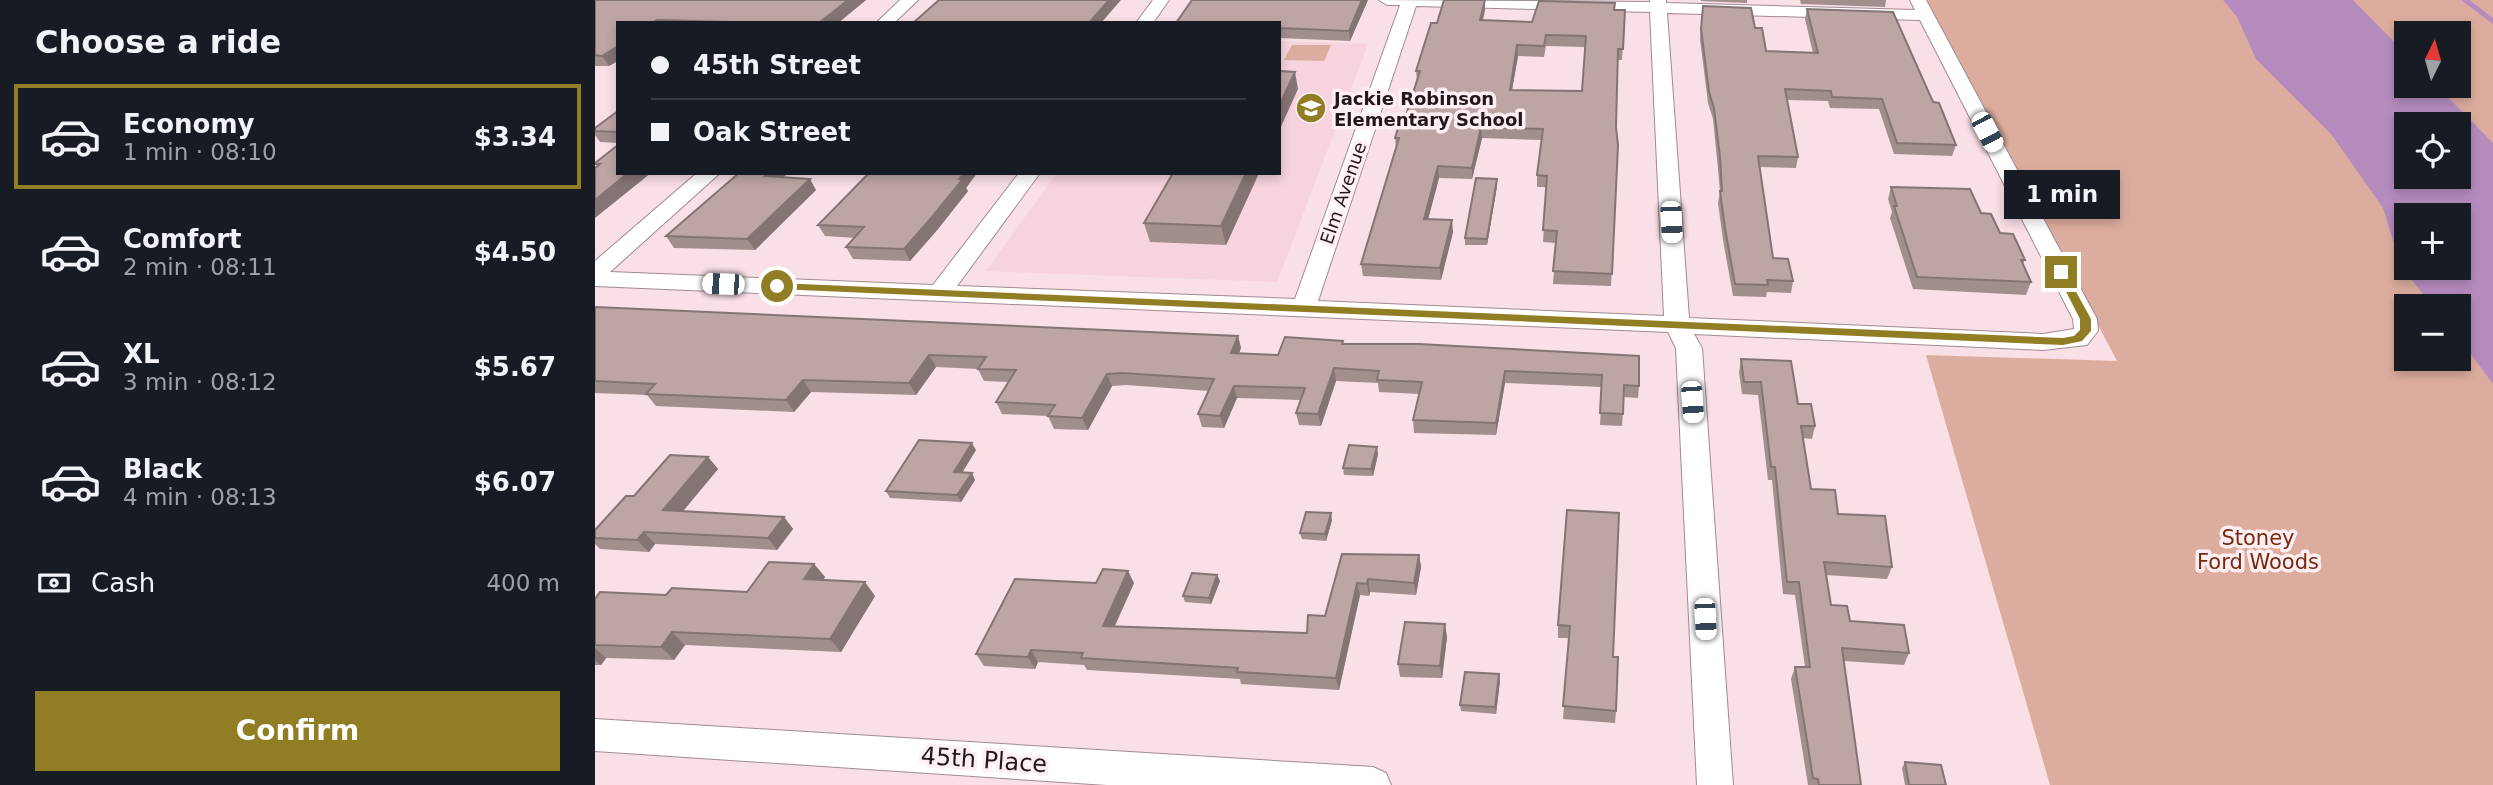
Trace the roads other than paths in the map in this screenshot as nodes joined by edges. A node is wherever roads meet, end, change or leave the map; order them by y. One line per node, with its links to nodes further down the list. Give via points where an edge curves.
1 (910, 0): 7 (street)
2 (1161, 0): 8 (street)
3 (1387, 0): 4 (street)
4 (1410, 0): 5 (street); 14 (street, Elm Avenue)
5 (1658, 4): 6 (street); 15 (street)
6 (1921, 7): 16 (street, via 2085,319 2086,331)
7 (886, 21)
8 (1145, 21)
9 (708, 175): 11 (street)
10 (1028, 175): 13 (street)
11 (595, 273)
12 (595, 279): 13 (street)
13 (940, 292): 14 (street)
14 (1304, 307): 15 (street)
15 (1677, 326): 16 (street, via 2043,342); 19 (street, via 1689,348)
16 (2078, 339)
17 (595, 735): 18 (street, 45th Place)
18 (1373, 785)
19 (1715, 785)

